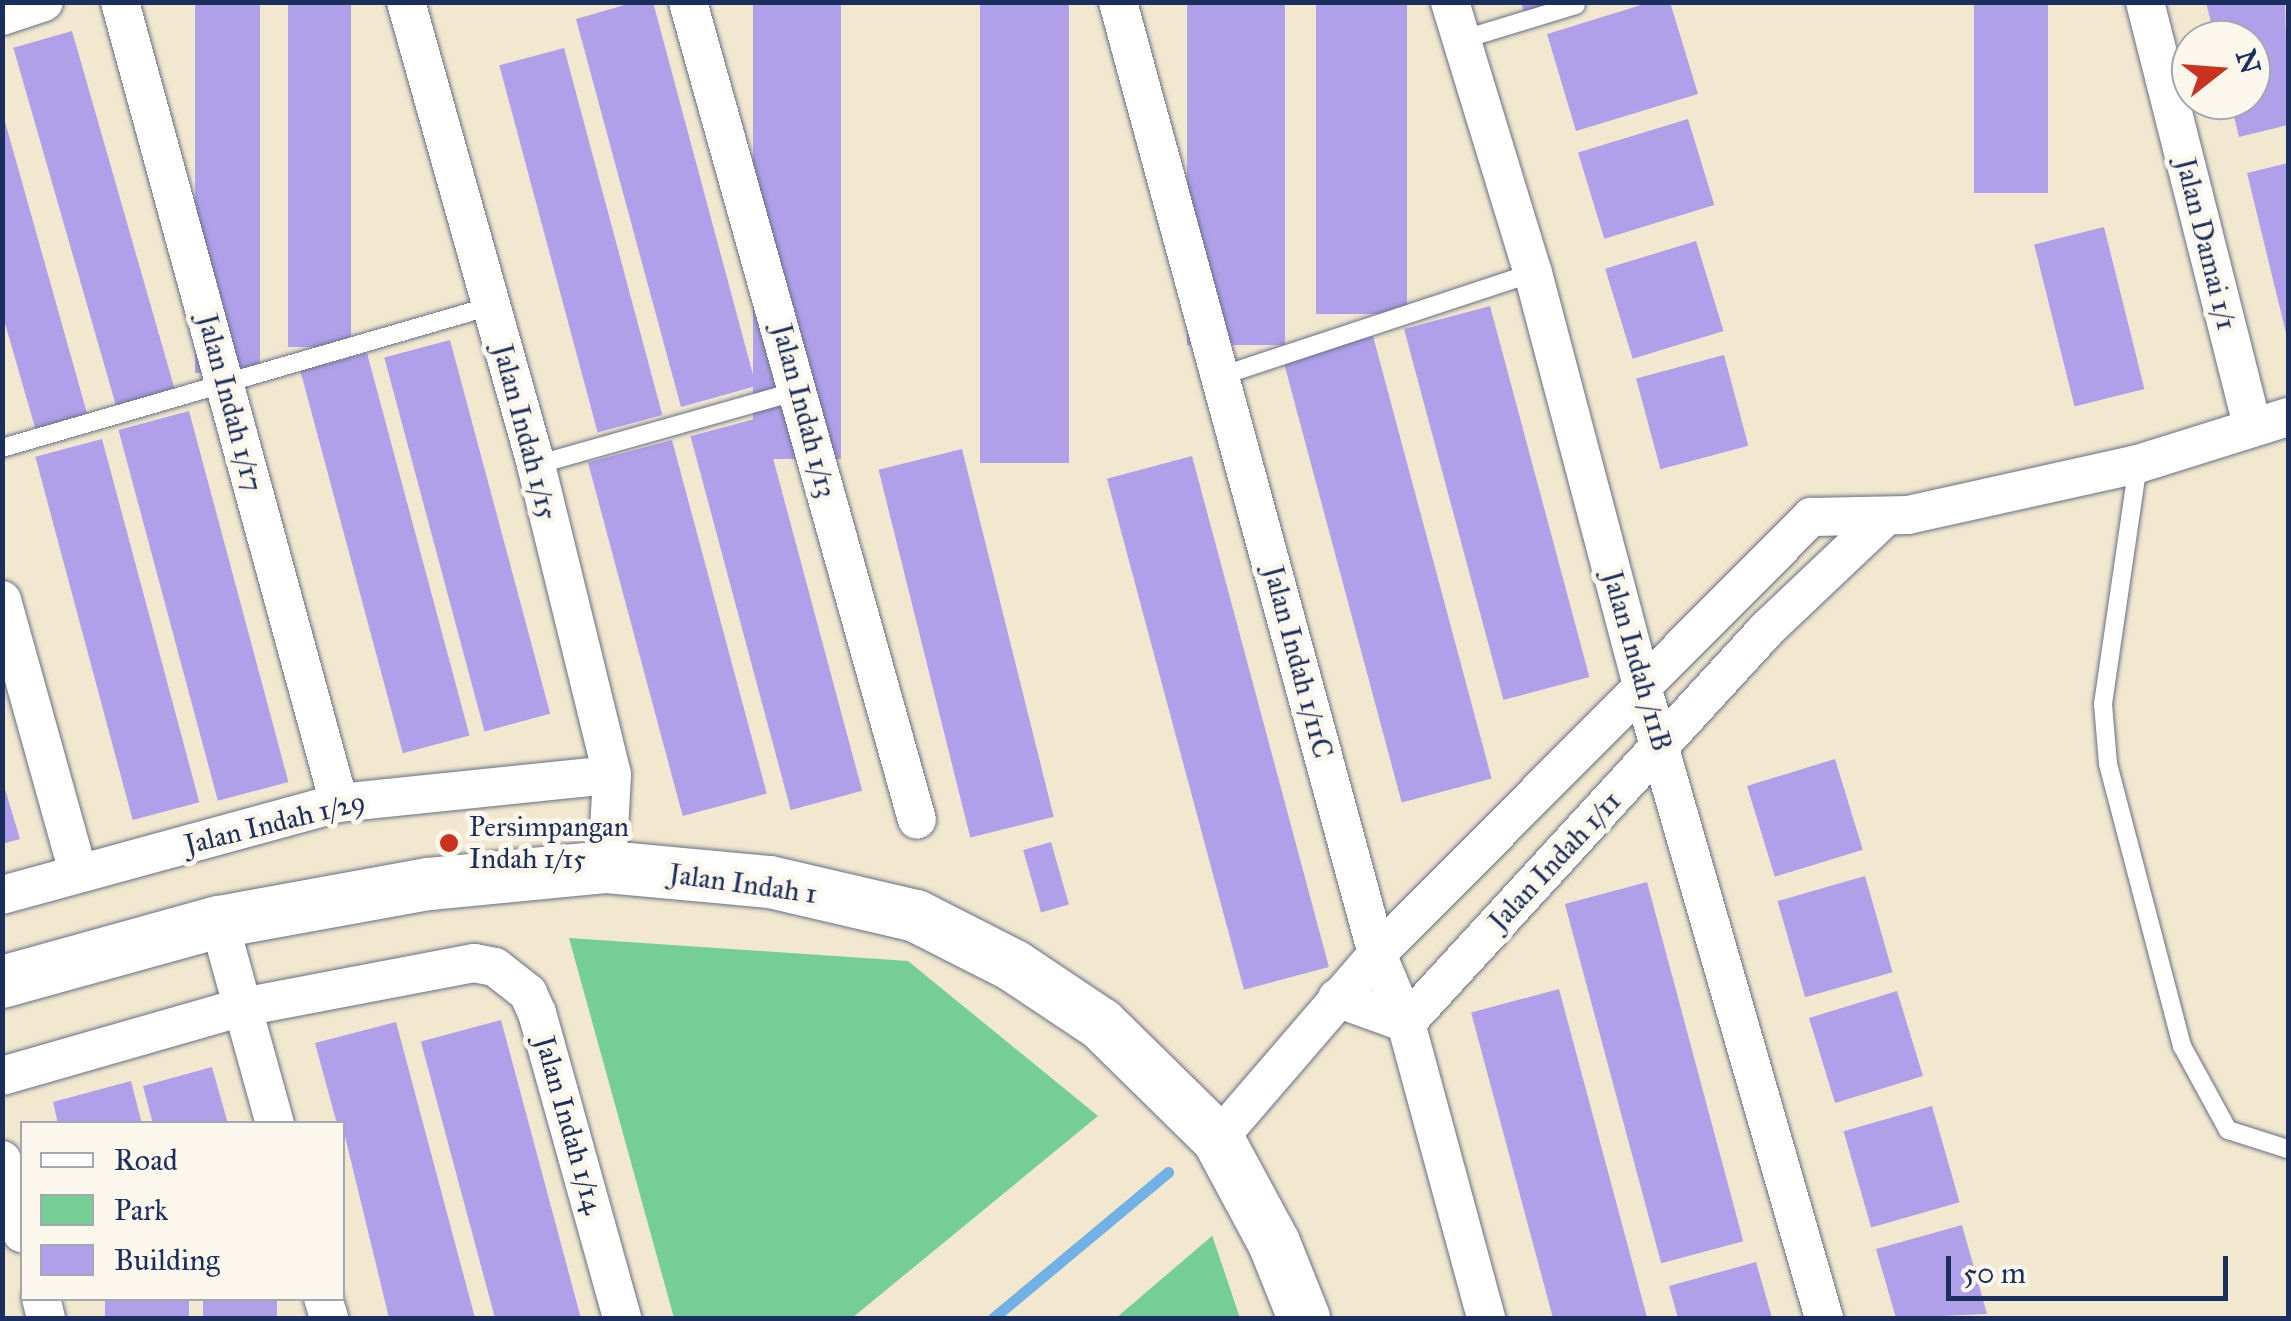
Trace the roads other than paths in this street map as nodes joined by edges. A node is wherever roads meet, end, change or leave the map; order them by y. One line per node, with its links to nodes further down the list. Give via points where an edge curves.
1 (44, 2): 9 (street)
2 (120, 2): 14 (street, Jalan Indah 1/17)
3 (406, 2): 12 (street, Jalan Indah 1/15)
4 (688, 2): 15 (street, Jalan Indah 1/13)
5 (1118, 2): 13 (street, Jalan Indah 1/11C)
6 (1450, 2): 10 (street, Jalan Indah /11B)
7 (2145, 2): 17 (street, Jalan Damai 1/1)
8 (1576, 4): 10 (lane)
9 (2, 16)
10 (1461, 40): 11 (street, Jalan Indah /11B)
11 (1534, 272): 13 (lane); 23 (street, Jalan Indah /11B)
12 (490, 306): 14 (lane); 20 (street, Jalan Indah 1/15)
13 (1221, 376): 32 (street, Jalan Indah 1/11C)
14 (225, 384): 18 (lane); 26 (street, Jalan Indah 1/17)
15 (798, 390): 20 (lane); 27 (street, Jalan Indah 1/13)
16 (2288, 417): 17 (street)
17 (2252, 428): 19 (street)
18 (2, 448)
19 (2138, 464): 21 (street); 40 (lane, via 2103,704 2108,764 2182,1046 2228,1130)
20 (536, 465): 25 (street, Jalan Indah 1/15)
21 (1882, 520): 23 (street, via 1811,517); 24 (street, Jalan Indah 1/11, via 1767,629)
22 (2, 600): 29 (street)
23 (1641, 683): 24 (street, Jalan Indah /11B); 32 (street)
24 (1661, 750): 36 (street, Jalan Indah 1/11); 46 (street, Jalan Indah /11B)
25 (612, 775): 26 (street, Jalan Indah 1/29); 28 (street, Jalan Indah 1/15)
26 (340, 804): 29 (street, Jalan Indah 1/29)
27 (917, 820)
28 (607, 867): 31 (street, Jalan Indah 1, via 429,884); 39 (street, Jalan Indah 1, via 770,882 916,916 1014,966 1100,1024)
29 (78, 873): 30 (street, Jalan Indah 1/29)
30 (2, 895)
31 (218, 922): 33 (street, Jalan Indah 1); 35 (street)
32 (1377, 954): 34 (street); 36 (street, Jalan Indah 1/11C)
33 (2, 982)
34 (1337, 998): 36 (street); 39 (street)
35 (243, 1008): 37 (street); 38 (street); 43 (street, Jalan Indah 1/14, via 474,964 512,976 537,1012)
36 (1406, 1023): 45 (street, Jalan Indah 1/11C)
37 (2, 1076)
38 (274, 1121)
39 (1218, 1139): 44 (street, Jalan Indah 1, via 1274,1244)
40 (2288, 1149)
41 (2, 1160): 42 (street)
42 (20, 1226)
43 (622, 1318)
44 (1304, 1318)
45 (1486, 1318)
46 (1824, 1318)

